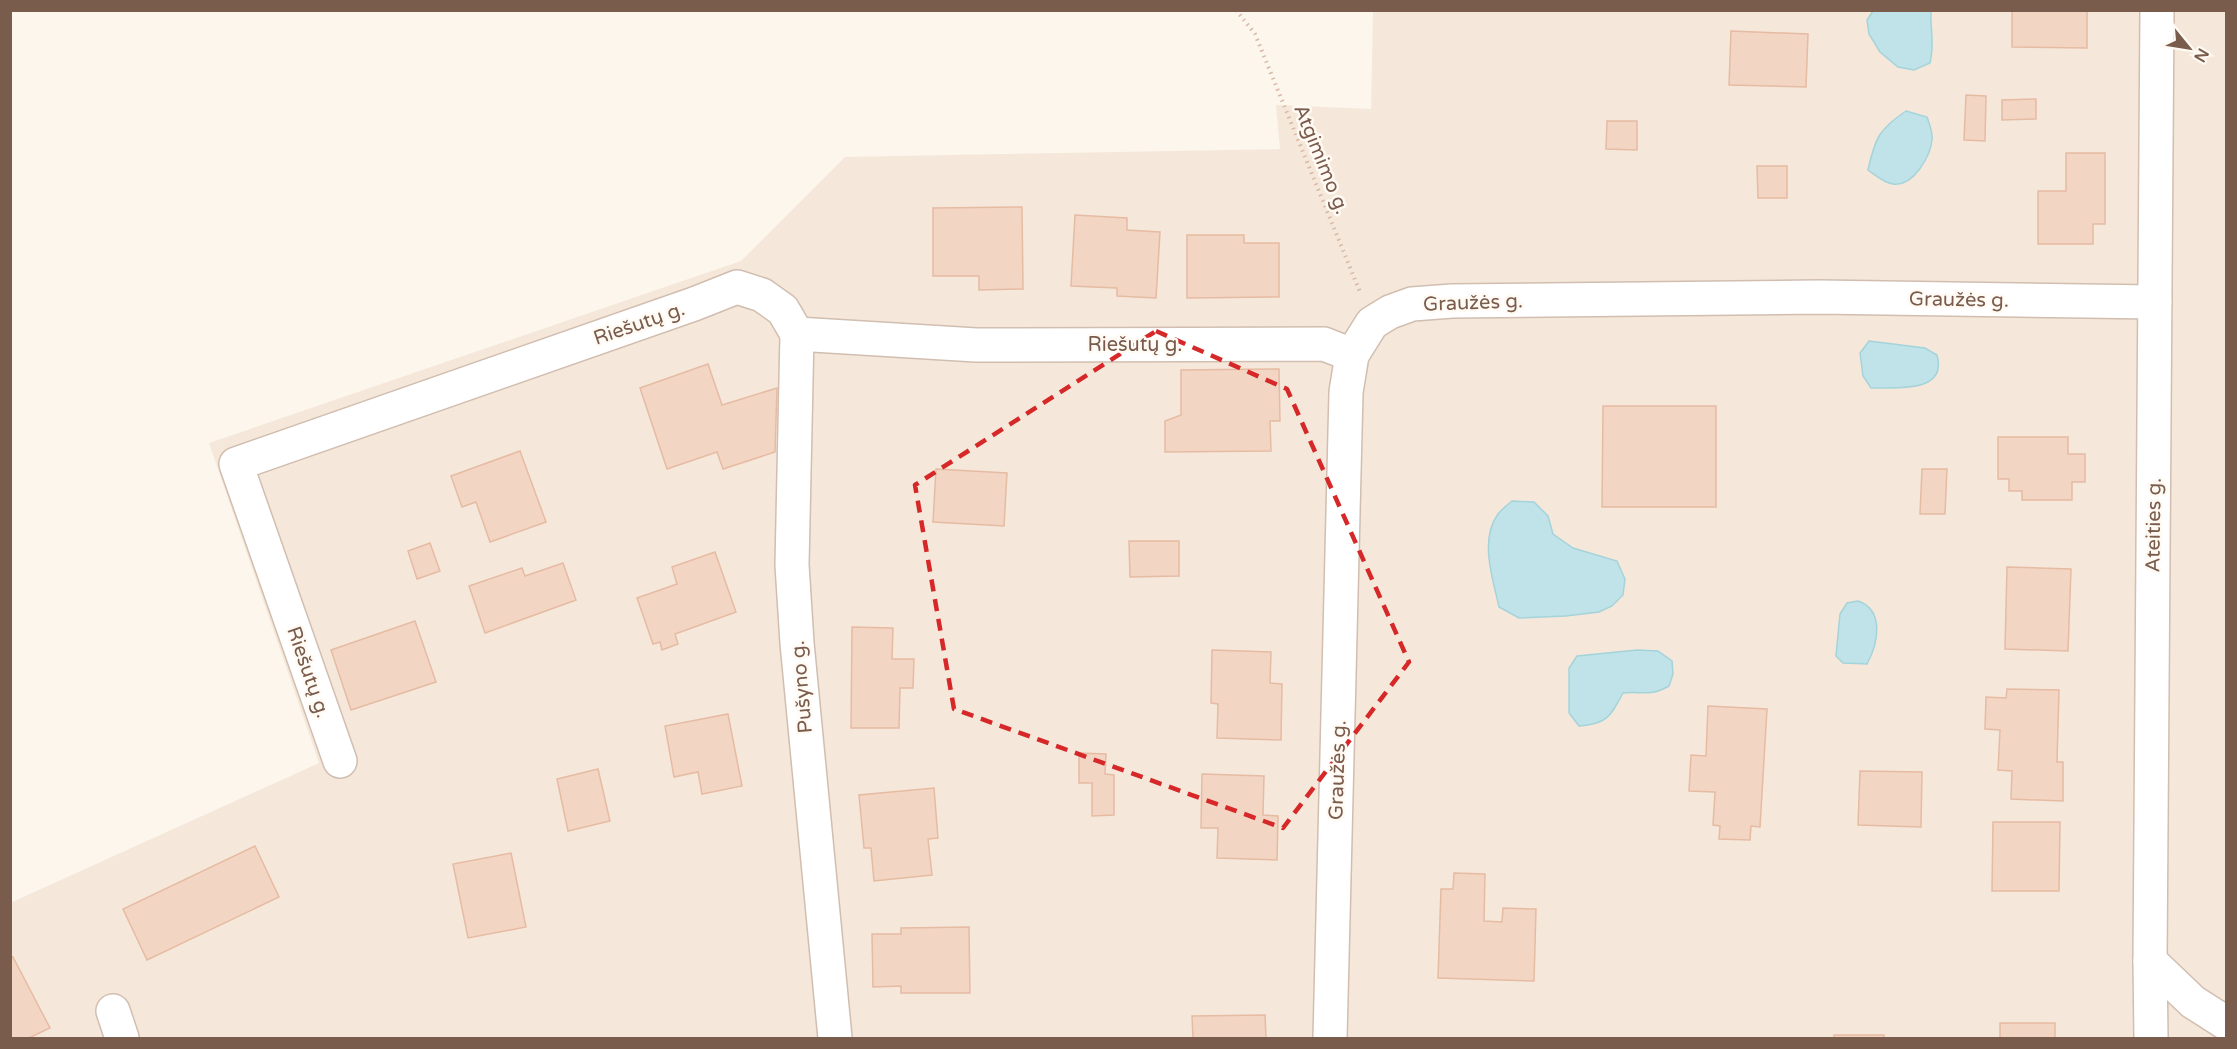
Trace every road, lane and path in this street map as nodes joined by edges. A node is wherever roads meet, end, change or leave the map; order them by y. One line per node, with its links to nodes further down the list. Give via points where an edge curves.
1 (1236, 10): 4 (path, Atgimimo g., via 1255,33)
2 (2157, 10): 3 (street, Ateities g.)
3 (2155, 302): 4 (street, Graužės g., via 1819,297 1452,301 1412,304); 8 (street, Ateities g.)
4 (1372, 323): 6 (street, Graužės g.)
5 (797, 334): 6 (street, Riešutų g., via 976,345 1324,344); 7 (street, Riešutų g., via 783,310 762,295 738,287 236,464); 10 (street, Pušyno g., via 792,565)
6 (1352, 355): 11 (street, Graužės g., via 1346,392)
7 (340, 761)
8 (2150, 961): 9 (street, via 2193,1002); 12 (street, Ateities g.)
9 (2226, 1023)
10 (835, 1038)
11 (1330, 1038)
12 (2151, 1038)

